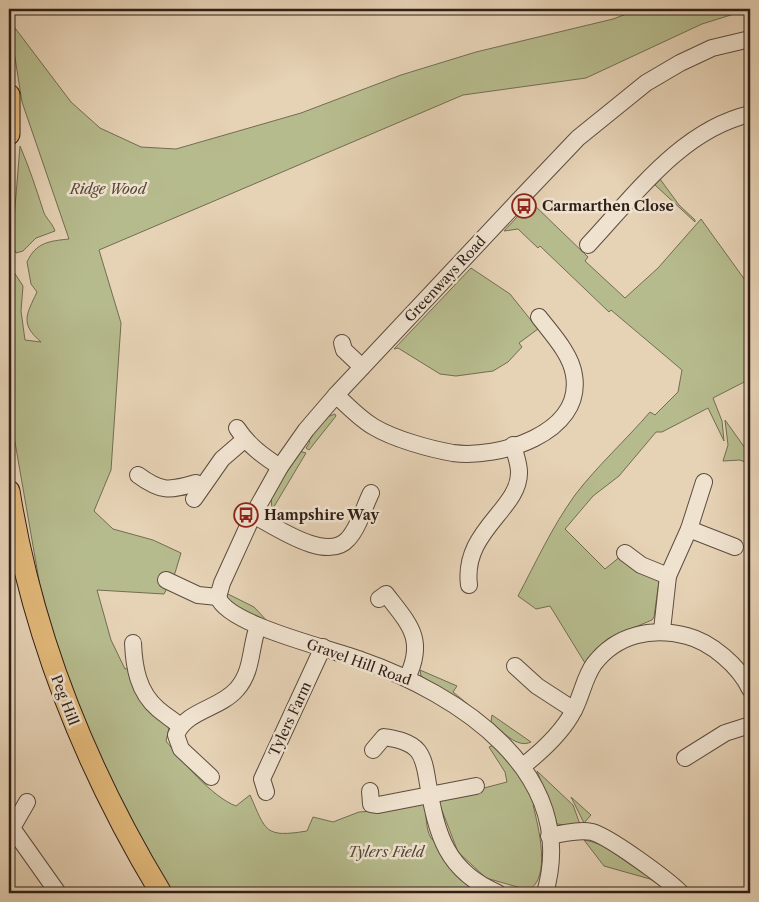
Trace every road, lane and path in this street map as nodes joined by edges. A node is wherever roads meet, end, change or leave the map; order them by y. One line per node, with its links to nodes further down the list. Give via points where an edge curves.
1 (750, 39): 8 (street, Greenways Road, via 712,48 680,63 613,108 578,138)
2 (9, 95): 4 (main road)
3 (750, 114): 5 (street, via 710,130 680,150 657,170 611,227)
4 (9, 134)
5 (588, 245)
6 (539, 317): 10 (street, via 570,361 576,385 574,398 555,426)
7 (342, 343): 8 (street, via 344,350)
8 (362, 367): 9 (street, Greenways Road)
9 (336, 395): 10 (street, via 375,428 438,450 469,453); 11 (street, Greenways Road)
10 (513, 446): 23 (street, via 519,478 513,492 476,544 470,561)
11 (280, 467): 12 (street, via 240,434 195,487 166,490 152,486); 16 (street, Greenways Road)
12 (138, 475)
13 (704, 482): 17 (street)
14 (9, 491): 20 (main road, Peg Hill)
15 (365, 497): 16 (street, via 351,536 330,549 315,546)
16 (253, 515): 24 (street, Greenways Road)
17 (689, 530): 18 (street); 21 (street)
18 (735, 547)
19 (625, 553): 21 (street, via 641,565)
20 (15, 560): 48 (main road, Peg Hill, via 79,736 124,829)
21 (668, 576): 27 (street)
22 (166, 580): 24 (street, via 198,595)
23 (469, 585)
24 (218, 597): 26 (street, Gravel Hill Road, via 230,612)
25 (379, 599): 31 (street, via 386,594 414,633 415,652)
26 (258, 626): 29 (street, Gravel Hill Road); 35 (street, via 248,672 236,690)
27 (662, 630): 32 (street, via 694,638 709,646); 33 (street, via 629,637 604,654 585,679)
28 (133, 643): 35 (street, via 135,667 142,688 158,709)
29 (323, 647): 31 (street, Gravel Hill Road); 42 (street, Tylers Farm, via 262,779)
30 (517, 672): 33 (street)
31 (407, 678): 38 (street, Gravel Hill Road, via 487,730)
32 (749, 685)
33 (574, 710): 38 (street, via 551,741)
34 (750, 725): 37 (street, via 725,733)
35 (180, 726): 39 (street, via 176,736 178,744)
36 (373, 750): 43 (street, via 384,737 415,739 424,762)
37 (684, 758)
38 (523, 766): 46 (street, Gravel Hill Road, via 537,792)
39 (211, 777)
40 (476, 786): 43 (street)
41 (370, 791): 43 (street, via 371,804 378,805)
42 (266, 792)
43 (430, 796): 49 (street, via 437,828 452,860 475,882)
44 (27, 802): 45 (street)
45 (10, 829): 47 (street)
46 (549, 836): 50 (street, Gravel Hill Road, via 549,875); 51 (street, via 584,831 599,835 668,880)
47 (58, 893)
48 (161, 893)
49 (498, 893)
50 (545, 893)
51 (681, 893)

